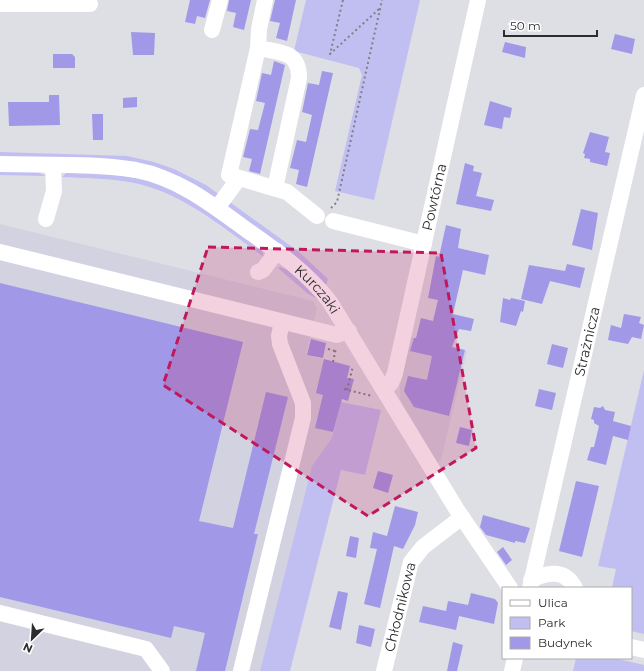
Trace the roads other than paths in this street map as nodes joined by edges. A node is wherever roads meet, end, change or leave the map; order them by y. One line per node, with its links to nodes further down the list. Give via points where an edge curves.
1 (220, 0): 7 (street)
2 (265, 0): 8 (street)
3 (478, 0): 18 (street, Powtórna)
4 (72, 2): 5 (street); 6 (street)
5 (0, 4)
6 (90, 4)
7 (212, 30)
8 (258, 48): 12 (street, via 229,175); 13 (street, via 289,54 299,67 299,78)
9 (644, 95): 26 (street, Strażnicza)
10 (0, 164): 11 (street, Kurczaki)
11 (53, 165): 14 (street, Kurczaki, via 137,170 178,185); 16 (street, via 54,191)
12 (239, 178): 13 (street); 14 (street)
13 (276, 188): 15 (street, via 291,194)
14 (217, 208): 19 (street, Kurczaki)
15 (317, 216)
16 (46, 219)
17 (333, 221): 18 (street)
18 (424, 244): 24 (street, Powtórna, via 393,380)
19 (276, 251): 21 (street, via 263,270); 23 (street, Kurczaki, via 315,283)
20 (0, 252): 22 (street)
21 (258, 272)
22 (282, 322): 23 (street, via 337,336); 34 (street, via 280,344 303,403 303,418)
23 (349, 331): 24 (street, Kurczaki)
24 (378, 393): 25 (street, Kurczaki)
25 (462, 517): 27 (street, Kurczaki); 35 (street, Chłodnikowa, via 423,547 411,562)
26 (530, 584): 28 (street, via 543,574 557,574 568,578)
27 (509, 587)
28 (574, 587)
29 (0, 613): 33 (street, via 146,648)
30 (632, 647): 31 (street)
31 (644, 650)
32 (515, 659): 36 (street)
33 (162, 671)
34 (241, 671)
35 (384, 671)
36 (512, 671)

